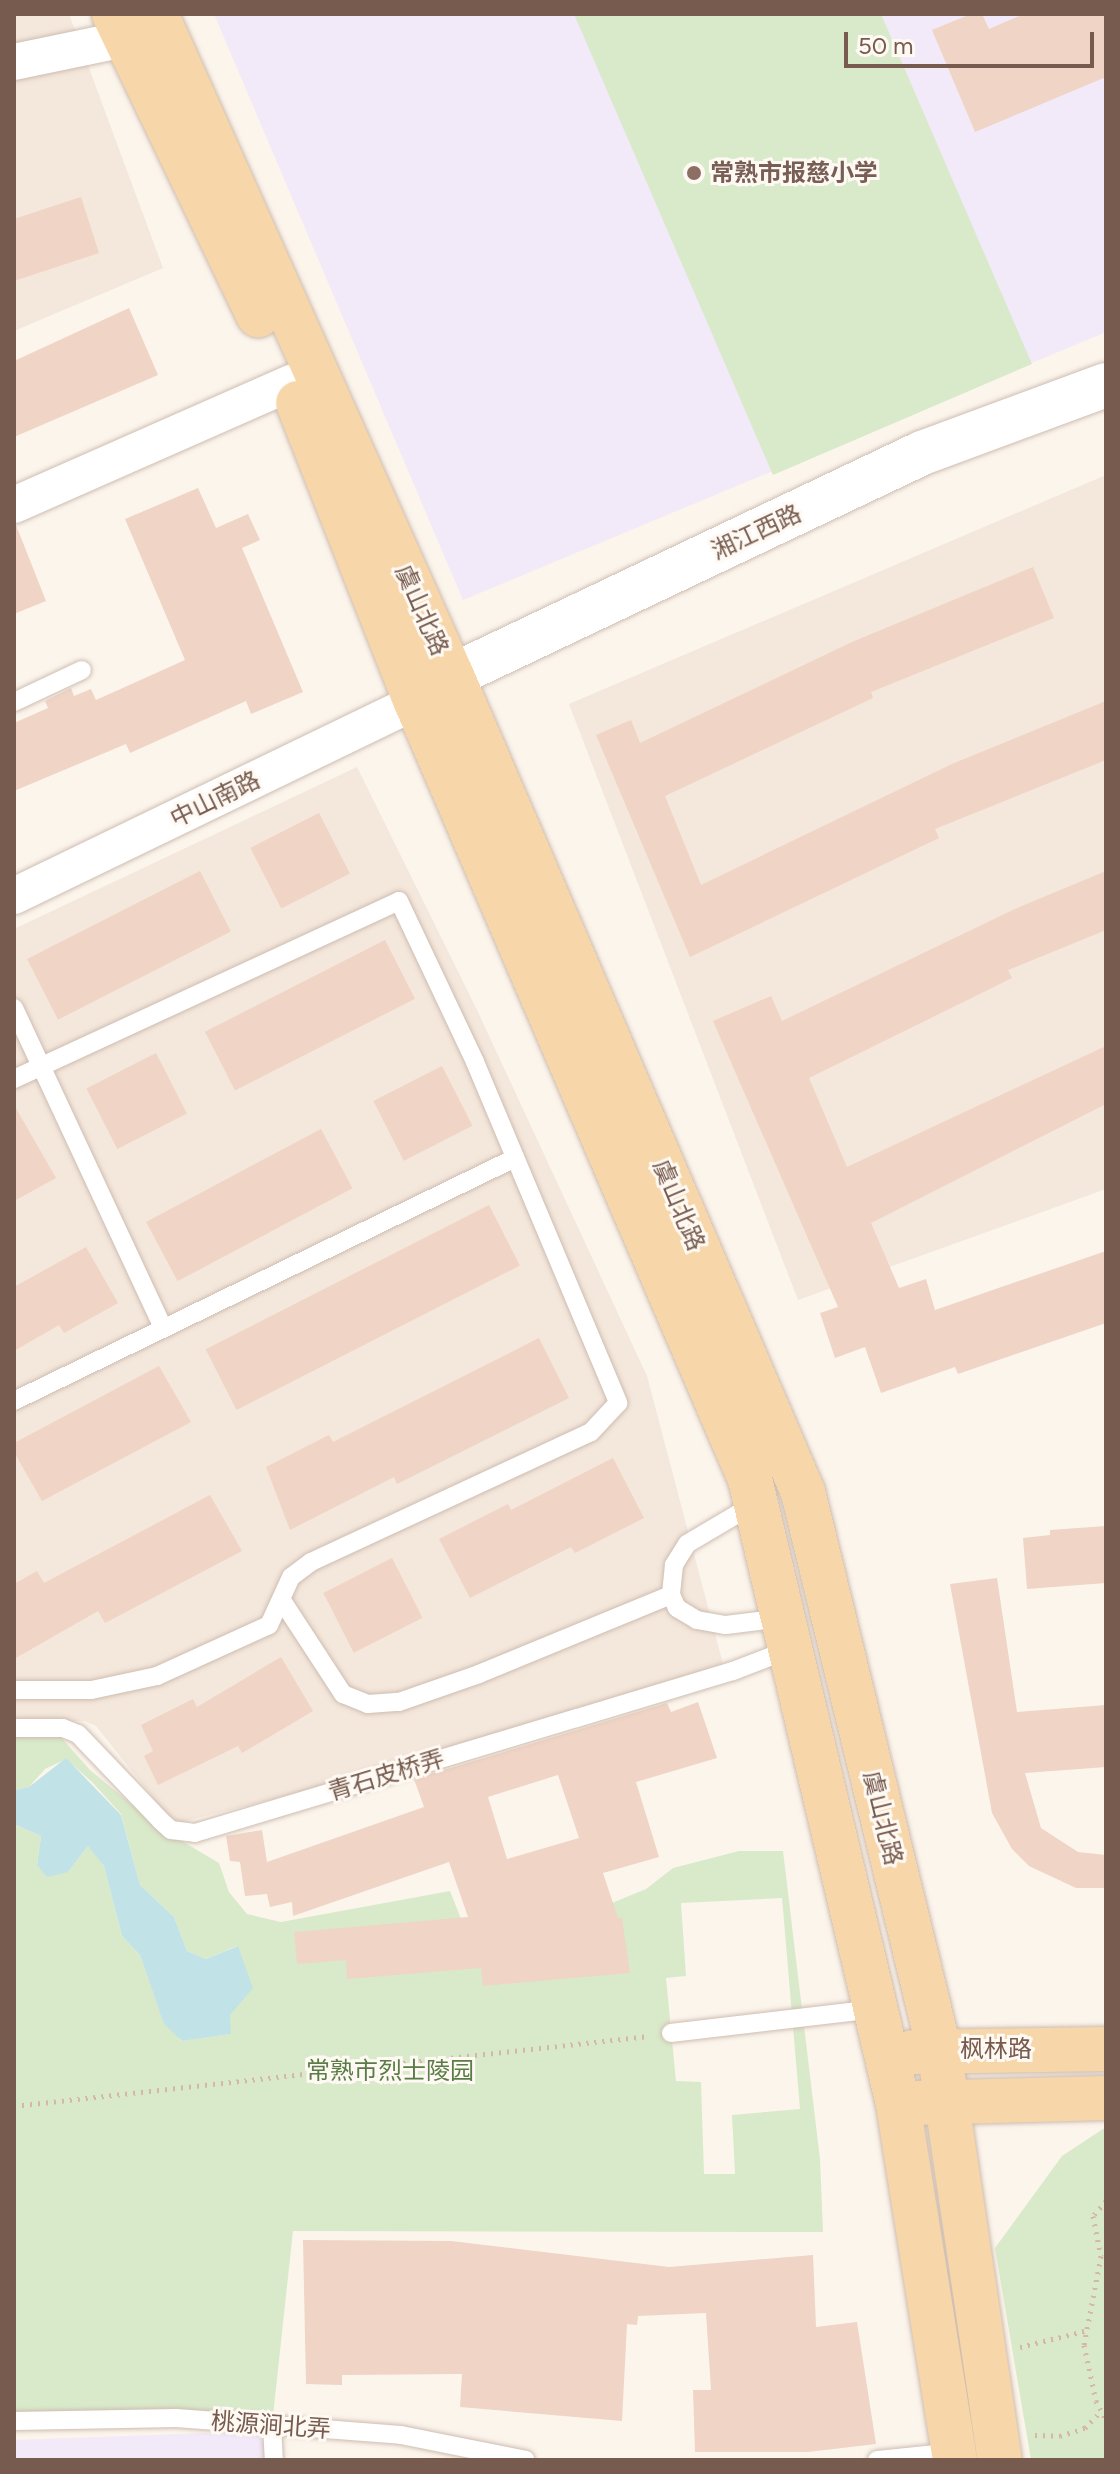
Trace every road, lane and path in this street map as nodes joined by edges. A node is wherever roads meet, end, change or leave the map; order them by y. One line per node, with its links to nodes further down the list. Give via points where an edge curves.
1 (132, 22): 2 (street); 3 (main road, 虞山北路); 7 (main road, 虞山北路)
2 (14, 62)
3 (291, 383): 5 (street); 9 (main road, 虞山北路)
4 (1106, 385): 7 (street, 湘江西路, via 922,453)
5 (14, 505)
6 (82, 670): 8 (lane)
7 (452, 676): 9 (street, 湘江西路); 25 (main road, 虞山北路, via 803,1492)
8 (14, 702)
9 (416, 702): 10 (street, 中山南路); 17 (main road, 虞山北路)
10 (14, 896)
11 (14, 1008): 12 (lane)
12 (41, 1066): 13 (lane); 14 (lane, via 399,901); 15 (lane)
13 (14, 1079)
14 (515, 1158): 15 (lane); 19 (lane, via 618,1403 612,1416 591,1432 311,1562 291,1577)
15 (163, 1328): 16 (lane)
16 (14, 1401)
17 (756, 1503): 18 (lane, via 687,1544 674,1565); 20 (main road, 虞山北路)
18 (671, 1595): 19 (lane, via 479,1674 399,1702 368,1704 343,1694); 20 (lane, via 677,1608 697,1620)
19 (283, 1602): 21 (lane, via 269,1625 157,1676 91,1690)
20 (786, 1633): 22 (lane, 青石皮桥弄, via 718,1675 195,1833 171,1830 78,1734 50,1727); 23 (main road, 虞山北路)
21 (14, 1690)
22 (14, 1728)
23 (875, 2009): 24 (lane); 27 (main road, 虞山北路)
24 (671, 2033): 31 (path)
25 (939, 2049): 26 (main road, 枫林路); 27 (main road, 枫林路); 29 (main road, 虞山北路)
26 (1106, 2049)
27 (886, 2055): 30 (main road, 虞山北路)
28 (1106, 2098): 29 (main road, 枫林路)
29 (946, 2102): 30 (main road, 枫林路); 34 (main road, 虞山北路)
30 (898, 2104): 40 (main road, 虞山北路)
31 (14, 2106)
32 (1106, 2201): 33 (path, via 1093,2216 1101,2256)
33 (1088, 2330): 34 (path); 35 (path, via 1084,2345)
34 (984, 2352): 39 (main road, 虞山北路)
35 (1101, 2411): 36 (path); 39 (path, via 1085,2428)
36 (1106, 2420)
37 (14, 2421): 38 (lane, 桃源涧北弄, via 176,2418)
38 (272, 2425): 41 (lane); 42 (lane, 桃源涧北弄, via 401,2435)
39 (998, 2448)
40 (955, 2456): 43 (lane)
41 (274, 2460)
42 (526, 2460)
43 (877, 2460)

